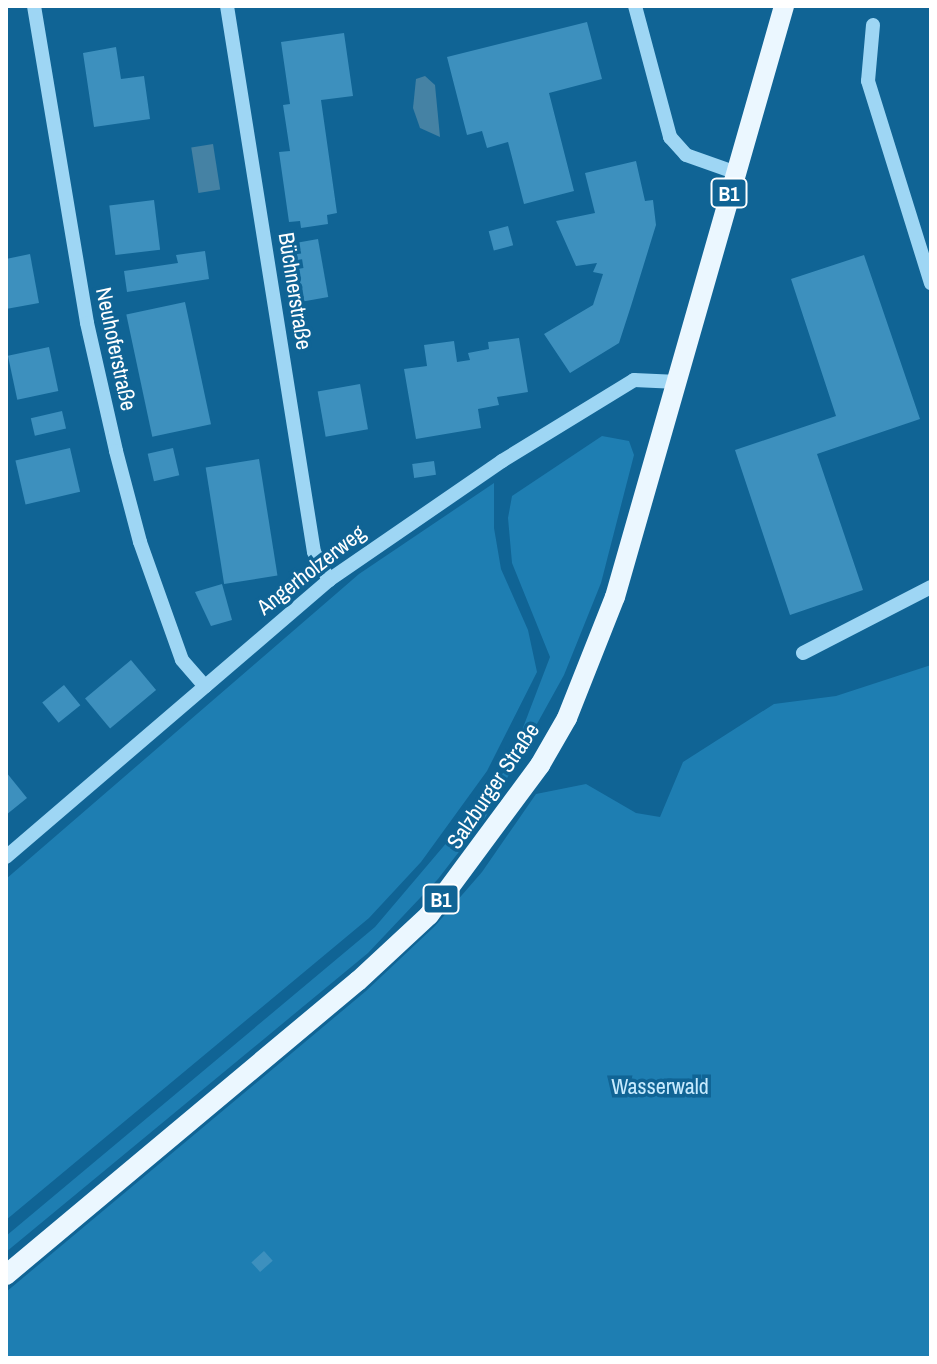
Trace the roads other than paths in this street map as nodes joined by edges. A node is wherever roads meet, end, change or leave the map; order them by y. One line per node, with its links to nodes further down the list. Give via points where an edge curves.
1 (34, 6): 12 (street, Neuhoferstraße, via 87,323 116,451 140,542 182,660)
2 (227, 6): 9 (street, Büchnerstraße, via 314,552)
3 (635, 6): 6 (street, via 670,137 686,155)
4 (784, 6): 6 (main road, Salzburger Straße / B1)
5 (873, 25): 7 (street, via 868,81)
6 (734, 172): 8 (main road, Salzburger Straße / B1)
7 (931, 283)
8 (678, 382): 9 (street, Angerholzerweg, via 634,380 502,461); 14 (main road, Salzburger Straße / B1, via 615,597 588,668 540,765 492,837 429,915 358,981)
9 (329, 580): 12 (street, Angerholzerweg)
10 (931, 587): 11 (street)
11 (803, 653)
12 (205, 686): 13 (street, Angerholzerweg)
13 (6, 857)
14 (6, 1275)

